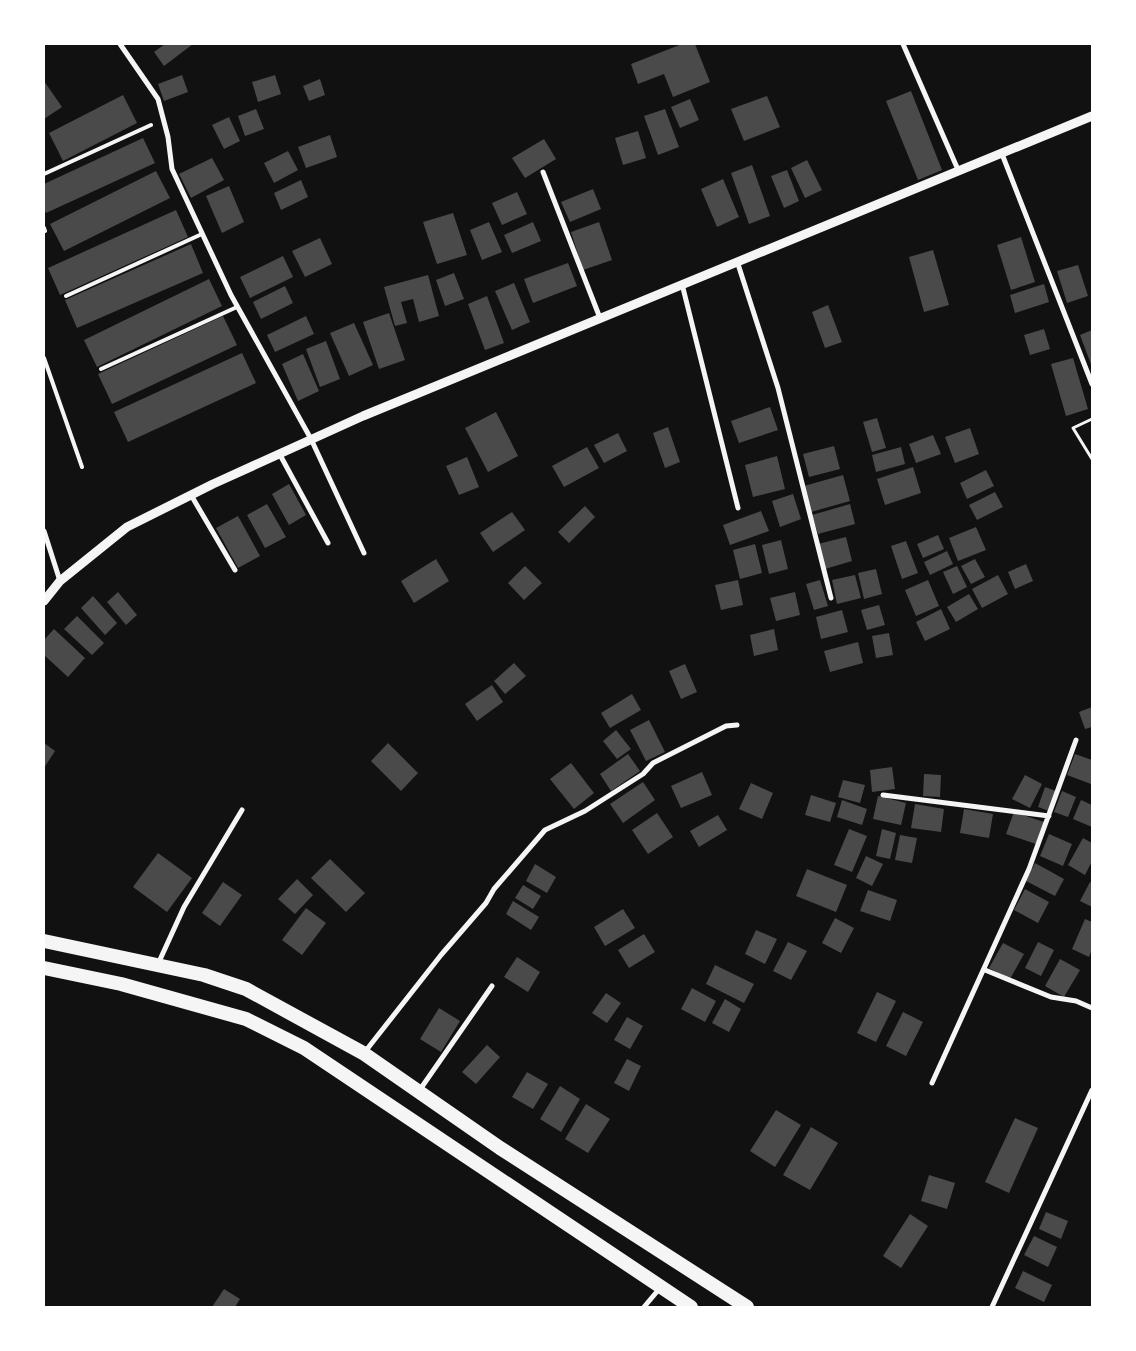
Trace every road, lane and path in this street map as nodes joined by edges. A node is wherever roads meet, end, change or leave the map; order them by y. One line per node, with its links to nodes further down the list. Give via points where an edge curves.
1 (120, 44): 9 (street, via 158,99 172,169)
2 (903, 44): 7 (street)
3 (1092, 116): 5 (street)
4 (151, 125): 8 (lane)
5 (1002, 154): 7 (street); 17 (street)
6 (543, 172): 14 (street)
7 (960, 172): 10 (street)
8 (44, 174)
9 (202, 234): 12 (lane); 13 (street)
10 (737, 261): 11 (street); 30 (street, via 778,388)
11 (682, 283): 14 (street); 24 (street)
12 (66, 296)
13 (237, 307): 16 (lane); 19 (street)
14 (604, 316): 19 (street)
15 (44, 358): 22 (lane)
16 (101, 370)
17 (1092, 384)
18 (1092, 419): 21 (path, via 1074,428)
19 (311, 440): 20 (street); 27 (street)
20 (279, 454): 23 (street); 26 (street)
21 (1092, 459)
22 (82, 467)
23 (191, 495): 28 (street); 29 (street, via 127,527)
24 (738, 508)
25 (44, 531): 29 (street)
26 (328, 543)
27 (364, 553)
28 (235, 570)
29 (60, 581): 31 (street)
30 (831, 598)
31 (44, 601)
32 (737, 725): 43 (street, via 726,726 653,763 643,774 585,811 545,830)
33 (1076, 740): 36 (street)
34 (883, 795): 36 (street)
35 (242, 810): 38 (street, via 184,907)
36 (1049, 816): 40 (street)
37 (44, 941): 38 (highway)
38 (158, 964): 43 (highway, via 246,989)
39 (44, 968): 47 (highway, via 121,984 246,1019 304,1048)
40 (984, 970): 42 (street, via 1051,997 1076,1001); 44 (street)
41 (492, 986): 46 (street)
42 (1092, 1008)
43 (364, 1053): 46 (highway)
44 (932, 1083)
45 (1092, 1090): 51 (street)
46 (419, 1092): 50 (highway)
47 (661, 1287): 48 (street); 49 (highway)
48 (644, 1307)
49 (691, 1307)
50 (747, 1307)
51 (992, 1307)

